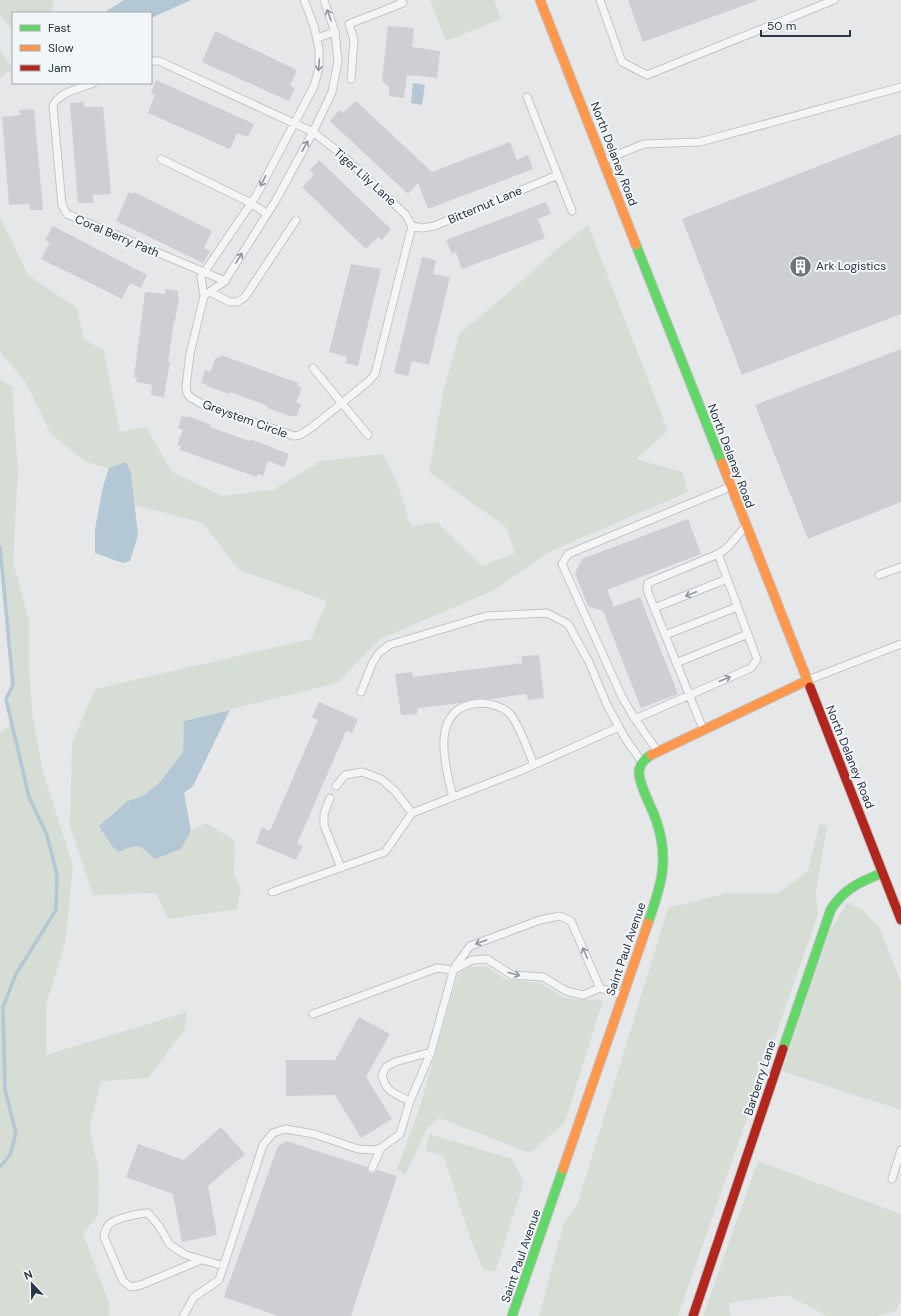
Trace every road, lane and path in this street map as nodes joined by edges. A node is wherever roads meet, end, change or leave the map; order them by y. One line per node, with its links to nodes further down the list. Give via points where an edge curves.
1 (304, 0): 8 (lane, Greystem Circle)
2 (324, 0): 7 (lane, one-way to 2)
3 (401, 0): 10 (lane, via 403,3 349,24 354,40)
4 (540, 0): 17 (street, North Delaney Road)
5 (600, 0): 6 (lane, via 622,62 647,75)
6 (834, 0)
7 (335, 32): 8 (lane); 15 (lane, via 338,61 332,92)
8 (317, 38): 14 (lane, Greystem Circle, one-way to 14, via 319,68 314,86)
9 (152, 61): 14 (lane, via 159,61)
10 (351, 79)
11 (90, 84): 24 (lane, Coral Berry Path, via 60,96 53,106 63,210 66,214)
12 (901, 87): 17 (lane, via 700,142 644,144)
13 (526, 97): 18 (lane)
14 (293, 123): 15 (lane); 19 (lane, Greystem Circle, one-way to 19)
15 (313, 132): 21 (lane, one-way to 15); 23 (lane, Tiger Lily Lane, via 340,153 405,214)
16 (161, 159): 19 (lane)
17 (604, 160): 30 (street, North Delaney Road)
18 (558, 175): 20 (lane); 23 (lane, Bitternut Lane, via 434,226)
19 (251, 203): 21 (lane); 24 (lane, Greystem Circle)
20 (572, 212)
21 (267, 214): 25 (lane, one-way to 21)
22 (296, 220): 26 (lane, via 245,297 237,302 230,302)
23 (412, 226): 28 (lane, Greystem Circle, via 375,374)
24 (205, 272): 25 (lane, Coral Berry Path); 26 (lane, Greystem Circle, via 201,277)
25 (225, 281): 26 (lane)
26 (207, 294): 28 (lane, Greystem Circle, via 190,354 186,386 190,397 202,404 294,436 310,428)
27 (313, 368): 28 (lane)
28 (341, 403): 29 (lane)
29 (368, 435)
30 (731, 487): 31 (street, North Delaney Road); 45 (lane, via 568,554 562,564 622,697)
31 (746, 526): 32 (lane, via 727,548); 42 (street, North Delaney Road)
32 (718, 554): 35 (lane); 37 (lane, via 648,583 647,590)
33 (901, 567): 34 (lane)
34 (879, 575)
35 (727, 579): 36 (lane); 37 (lane, one-way to 37)
36 (737, 607): 38 (lane); 39 (lane)
37 (654, 608): 39 (lane)
38 (748, 634): 41 (lane); 44 (lane, one-way to 38, via 751,668 757,659)
39 (665, 635): 41 (lane)
40 (901, 644): 42 (lane)
41 (676, 663): 44 (lane)
42 (806, 681): 47 (street); 56 (street, North Delaney Road)
43 (361, 692): 46 (lane, via 372,664 378,654 389,645 486,616 547,613 568,624 590,662)
44 (689, 694): 45 (lane); 47 (lane)
45 (635, 719): 48 (lane)
46 (619, 728): 49 (lane); 50 (lane)
47 (703, 729): 48 (street)
48 (658, 751): 49 (street)
49 (642, 762): 61 (street, Saint Paul Avenue, via 639,770 641,780 664,844 664,871)
50 (534, 765): 52 (lane); 52 (lane, via 510,714 499,706 482,703 467,705 449,719 444,732 445,767)
51 (336, 786): 54 (lane, via 345,775 362,772 381,779)
52 (453, 797): 54 (lane)
53 (330, 798): 55 (lane, via 324,814 324,825)
54 (412, 813): 55 (lane, via 385,852)
55 (341, 868): 57 (lane)
56 (882, 873): 58 (street, North Delaney Road); 73 (street, Barberry Lane, via 846,889 830,909)
57 (272, 892)
58 (901, 920)
59 (453, 970): 60 (lane, one-way to 60, via 472,960 487,959 512,975 542,977 566,991 583,995); 60 (lane, one-way to 59, via 571,921 560,916 540,920 470,946); 62 (lane, via 437,968); 63 (lane)
60 (600, 988): 61 (lane)
61 (623, 996): 72 (street, Saint Paul Avenue)
62 (313, 1014)
63 (431, 1052): 64 (lane); 64 (lane, via 395,1062 386,1067 382,1075 388,1091)
64 (410, 1101): 65 (lane, via 400,1134)
65 (381, 1148): 67 (lane); 70 (lane, via 358,1149 314,1134 285,1129 272,1133 263,1145)
66 (901, 1150): 68 (lane)
67 (372, 1168)
68 (892, 1179)
69 (201, 1260): 69 (lane, via 186,1255 170,1245 148,1213 139,1213 110,1223 105,1230 104,1237 123,1281 131,1287); 70 (lane)
70 (224, 1266): 71 (lane, via 219,1280 194,1297)
71 (183, 1316)
72 (512, 1316)
73 (693, 1316)

